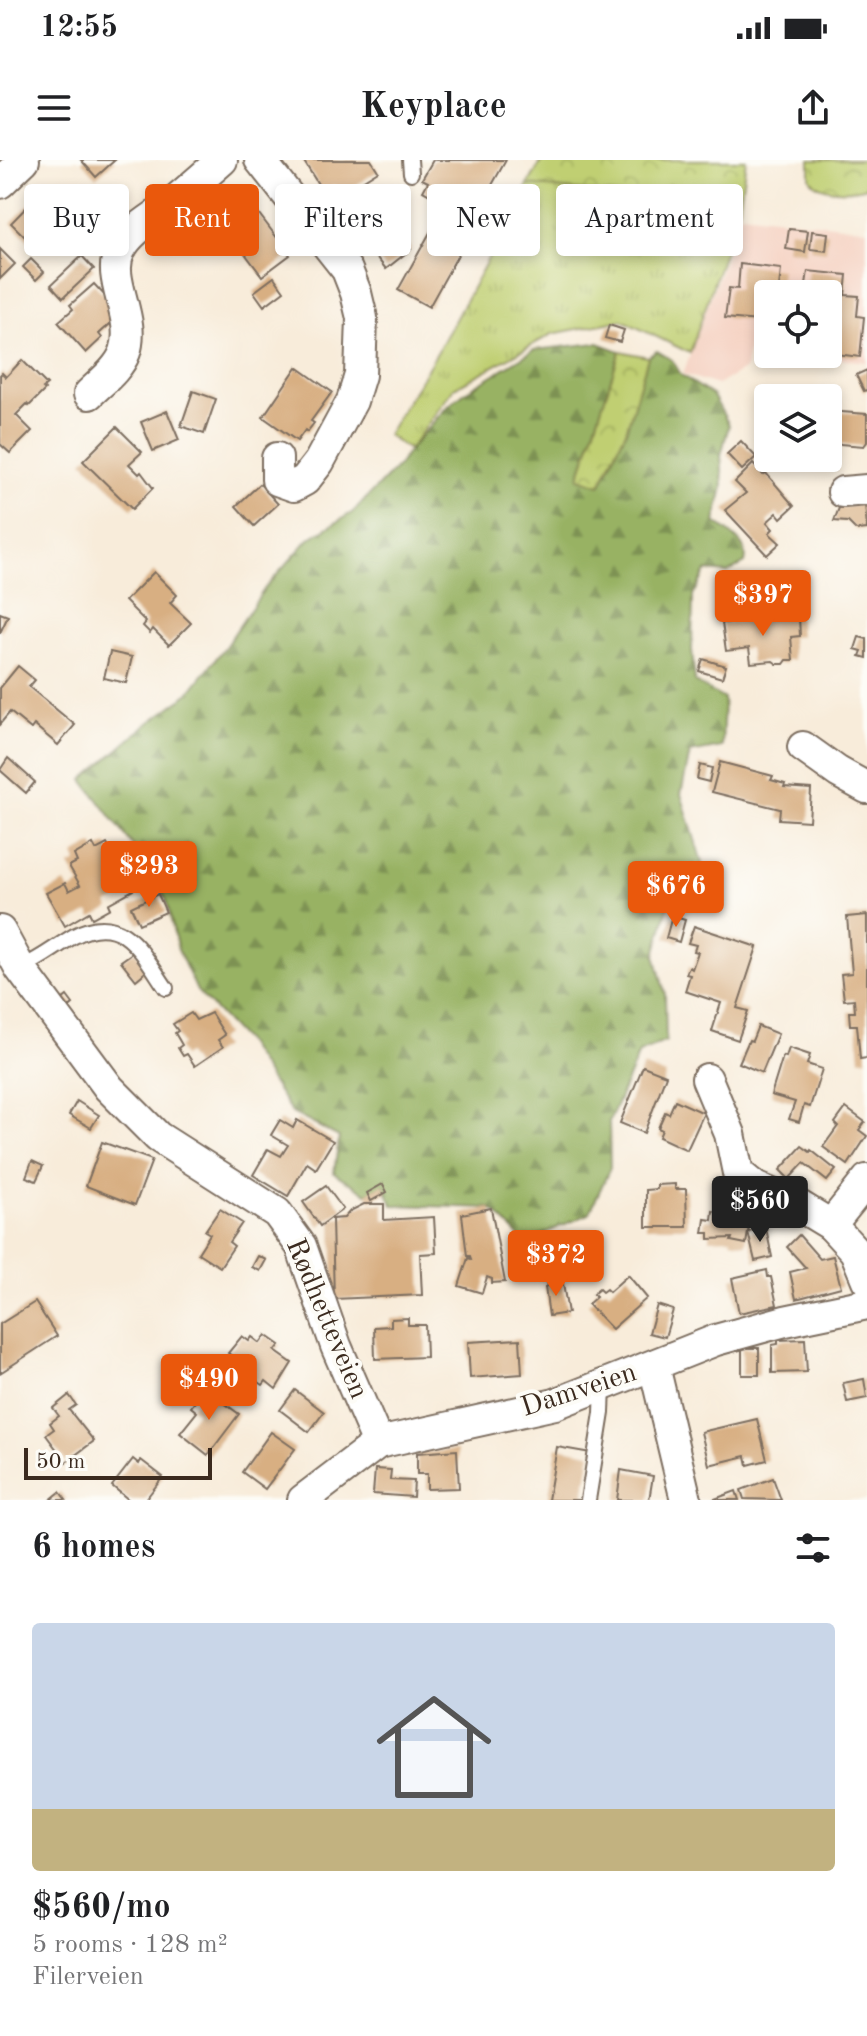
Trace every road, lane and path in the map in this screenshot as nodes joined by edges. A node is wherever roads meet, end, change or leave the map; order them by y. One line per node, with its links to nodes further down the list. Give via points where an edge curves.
1 (24, 160): 4 (street)
2 (222, 160): 5 (street, via 130,235 119,251 114,265 129,329 125,353)
3 (260, 160): 6 (street, via 347,270 363,334 358,386 319,462 294,486 277,480)
4 (0, 183)
5 (89, 394)
6 (277, 458)
7 (803, 747): 8 (street)
8 (867, 788)
9 (0, 931): 10 (street, Rødhetteveien)
10 (20, 968): 11 (lane, via 75,936 106,928 130,938); 19 (street, Rødhetteveien, via 109,1088 158,1137 277,1213 301,1246)
11 (166, 988)
12 (707, 1079): 14 (street, via 730,1134 738,1173)
13 (867, 1180): 14 (street)
14 (831, 1225): 15 (street, via 855,1251)
15 (867, 1280)
16 (867, 1304): 17 (street, Damveien, via 716,1340)
17 (654, 1366): 18 (street, Damveien); 22 (street)
18 (603, 1385): 19 (street, Damveien, via 555,1404); 21 (lane)
19 (378, 1443): 20 (street, Damveien)
20 (303, 1500)
21 (588, 1500)
22 (686, 1500)

